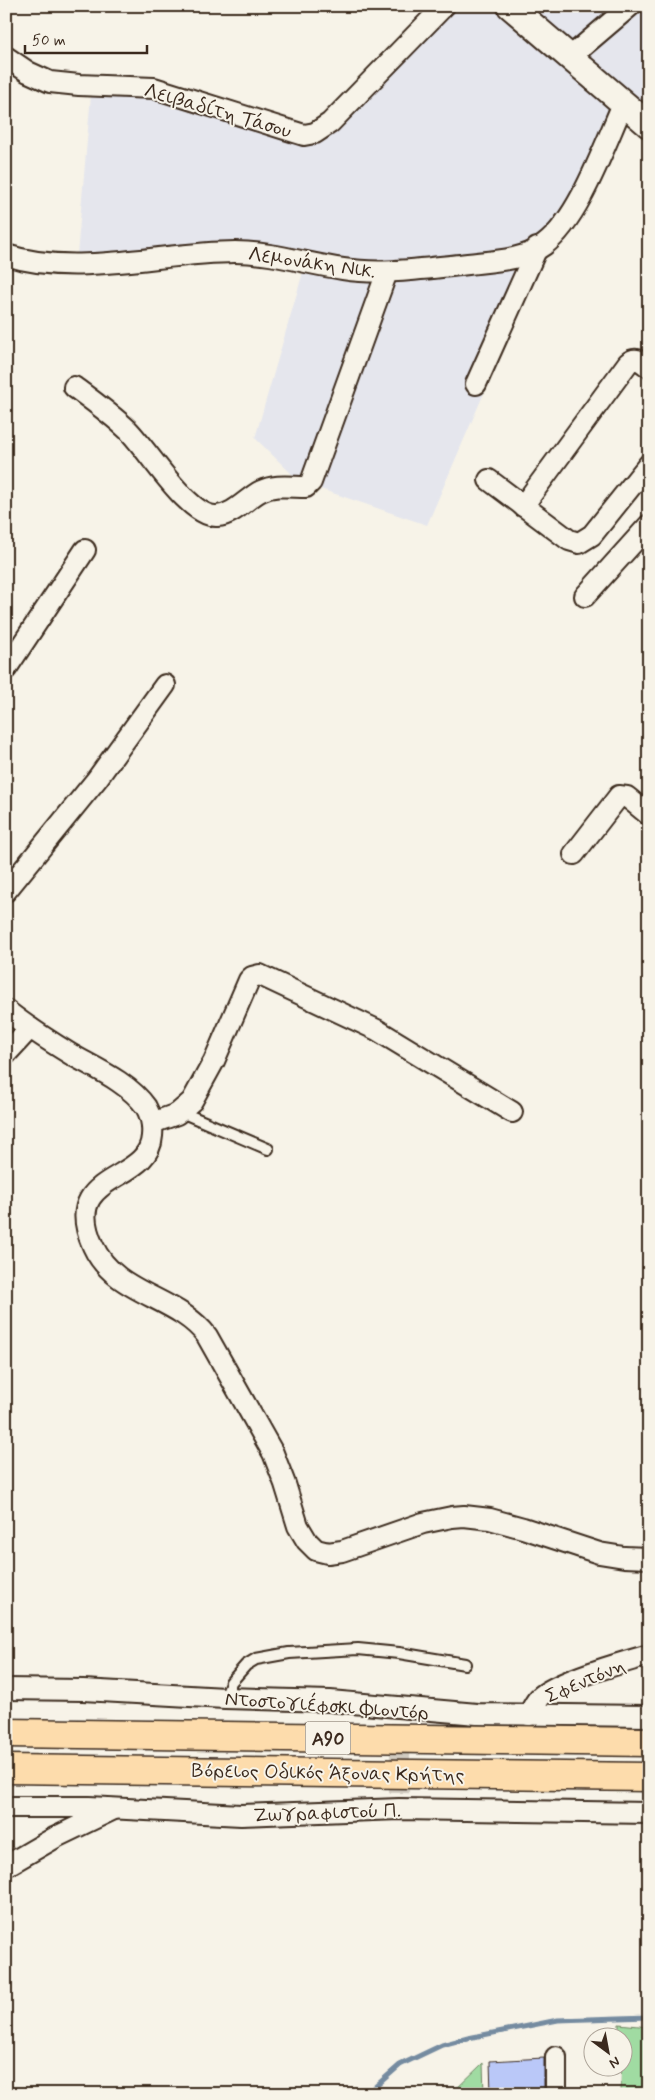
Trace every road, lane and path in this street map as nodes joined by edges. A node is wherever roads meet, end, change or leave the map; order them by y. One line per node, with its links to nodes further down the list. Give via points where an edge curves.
1 (444, 6): 4 (street, Λειβαδίτη Τάσου, via 330,123 319,132 308,135 154,88 50,82)
2 (510, 6): 5 (street)
3 (630, 6): 5 (street)
4 (6, 57)
5 (570, 58): 6 (street)
6 (640, 115): 7 (street, Λεμονάκη Νικ., via 558,230)
7 (537, 248): 9 (street, Λεμονάκη Νικ., via 508,259); 11 (street)
8 (6, 255): 9 (street, Λεμονάκη Νικ., via 34,262 76,264 238,252 344,269)
9 (387, 272): 12 (street, via 311,482 306,488 272,487 221,515 203,513 183,496 131,433)
10 (649, 367): 15 (street, via 637,360 628,363)
11 (476, 384)
12 (74, 387)
13 (649, 464): 15 (street, via 592,535 579,543 569,540)
14 (489, 480): 15 (street)
15 (523, 506)
16 (649, 525): 18 (street)
17 (85, 550): 19 (street)
18 (585, 596)
19 (6, 669)
20 (165, 685): 23 (street, via 97,779)
21 (649, 815): 22 (street, via 627,797 619,796)
22 (574, 854)
23 (6, 891)
24 (6, 1010): 25 (street)
25 (30, 1028): 26 (street); 29 (street, via 132,1093 147,1110)
26 (6, 1054)
27 (181, 1112): 28 (street, via 195,1096 210,1067 249,980 260,975 377,1030); 29 (street); 30 (lane)
28 (512, 1112)
29 (152, 1123): 31 (street, via 151,1144 144,1156 97,1189 90,1198 86,1216 92,1244 102,1261 119,1278 186,1316 206,1336 273,1454 286,1484 296,1521 313,1548 323,1553 342,1551 423,1523 464,1516 523,1528 599,1553)
30 (268, 1149)
31 (649, 1558)
32 (649, 1655): 36 (street, Σφεντόνη, via 603,1669 548,1692 538,1699)
33 (465, 1664): 35 (lane, via 358,1649 288,1654 256,1659 246,1665 231,1682)
34 (6, 1689): 35 (street, Ντοστογιέφσκι Φιοντόρ)
35 (225, 1698): 36 (street, Ντοστογιέφσκι Φιοντόρ, via 330,1701 401,1715)
36 (529, 1715): 37 (street, Ντοστογιέφσκι Φιοντόρ)
37 (649, 1716)
38 (6, 1733): 39 (highway, Βόρειος Οδικός Άξονας Κρήτης / Α90)
39 (649, 1742)
40 (6, 1768): 41 (highway, Βόρειος Οδικός Άξονας Κρήτης / Α90)
41 (649, 1777)
42 (6, 1807): 43 (street, Ζωγραφιστού Π.)
43 (116, 1808): 44 (street, Ζωγραφιστού Π., via 241,1816 399,1801); 45 (street)
44 (649, 1813)
45 (6, 1866)
46 (556, 2057): 47 (street)
47 (556, 2094)

